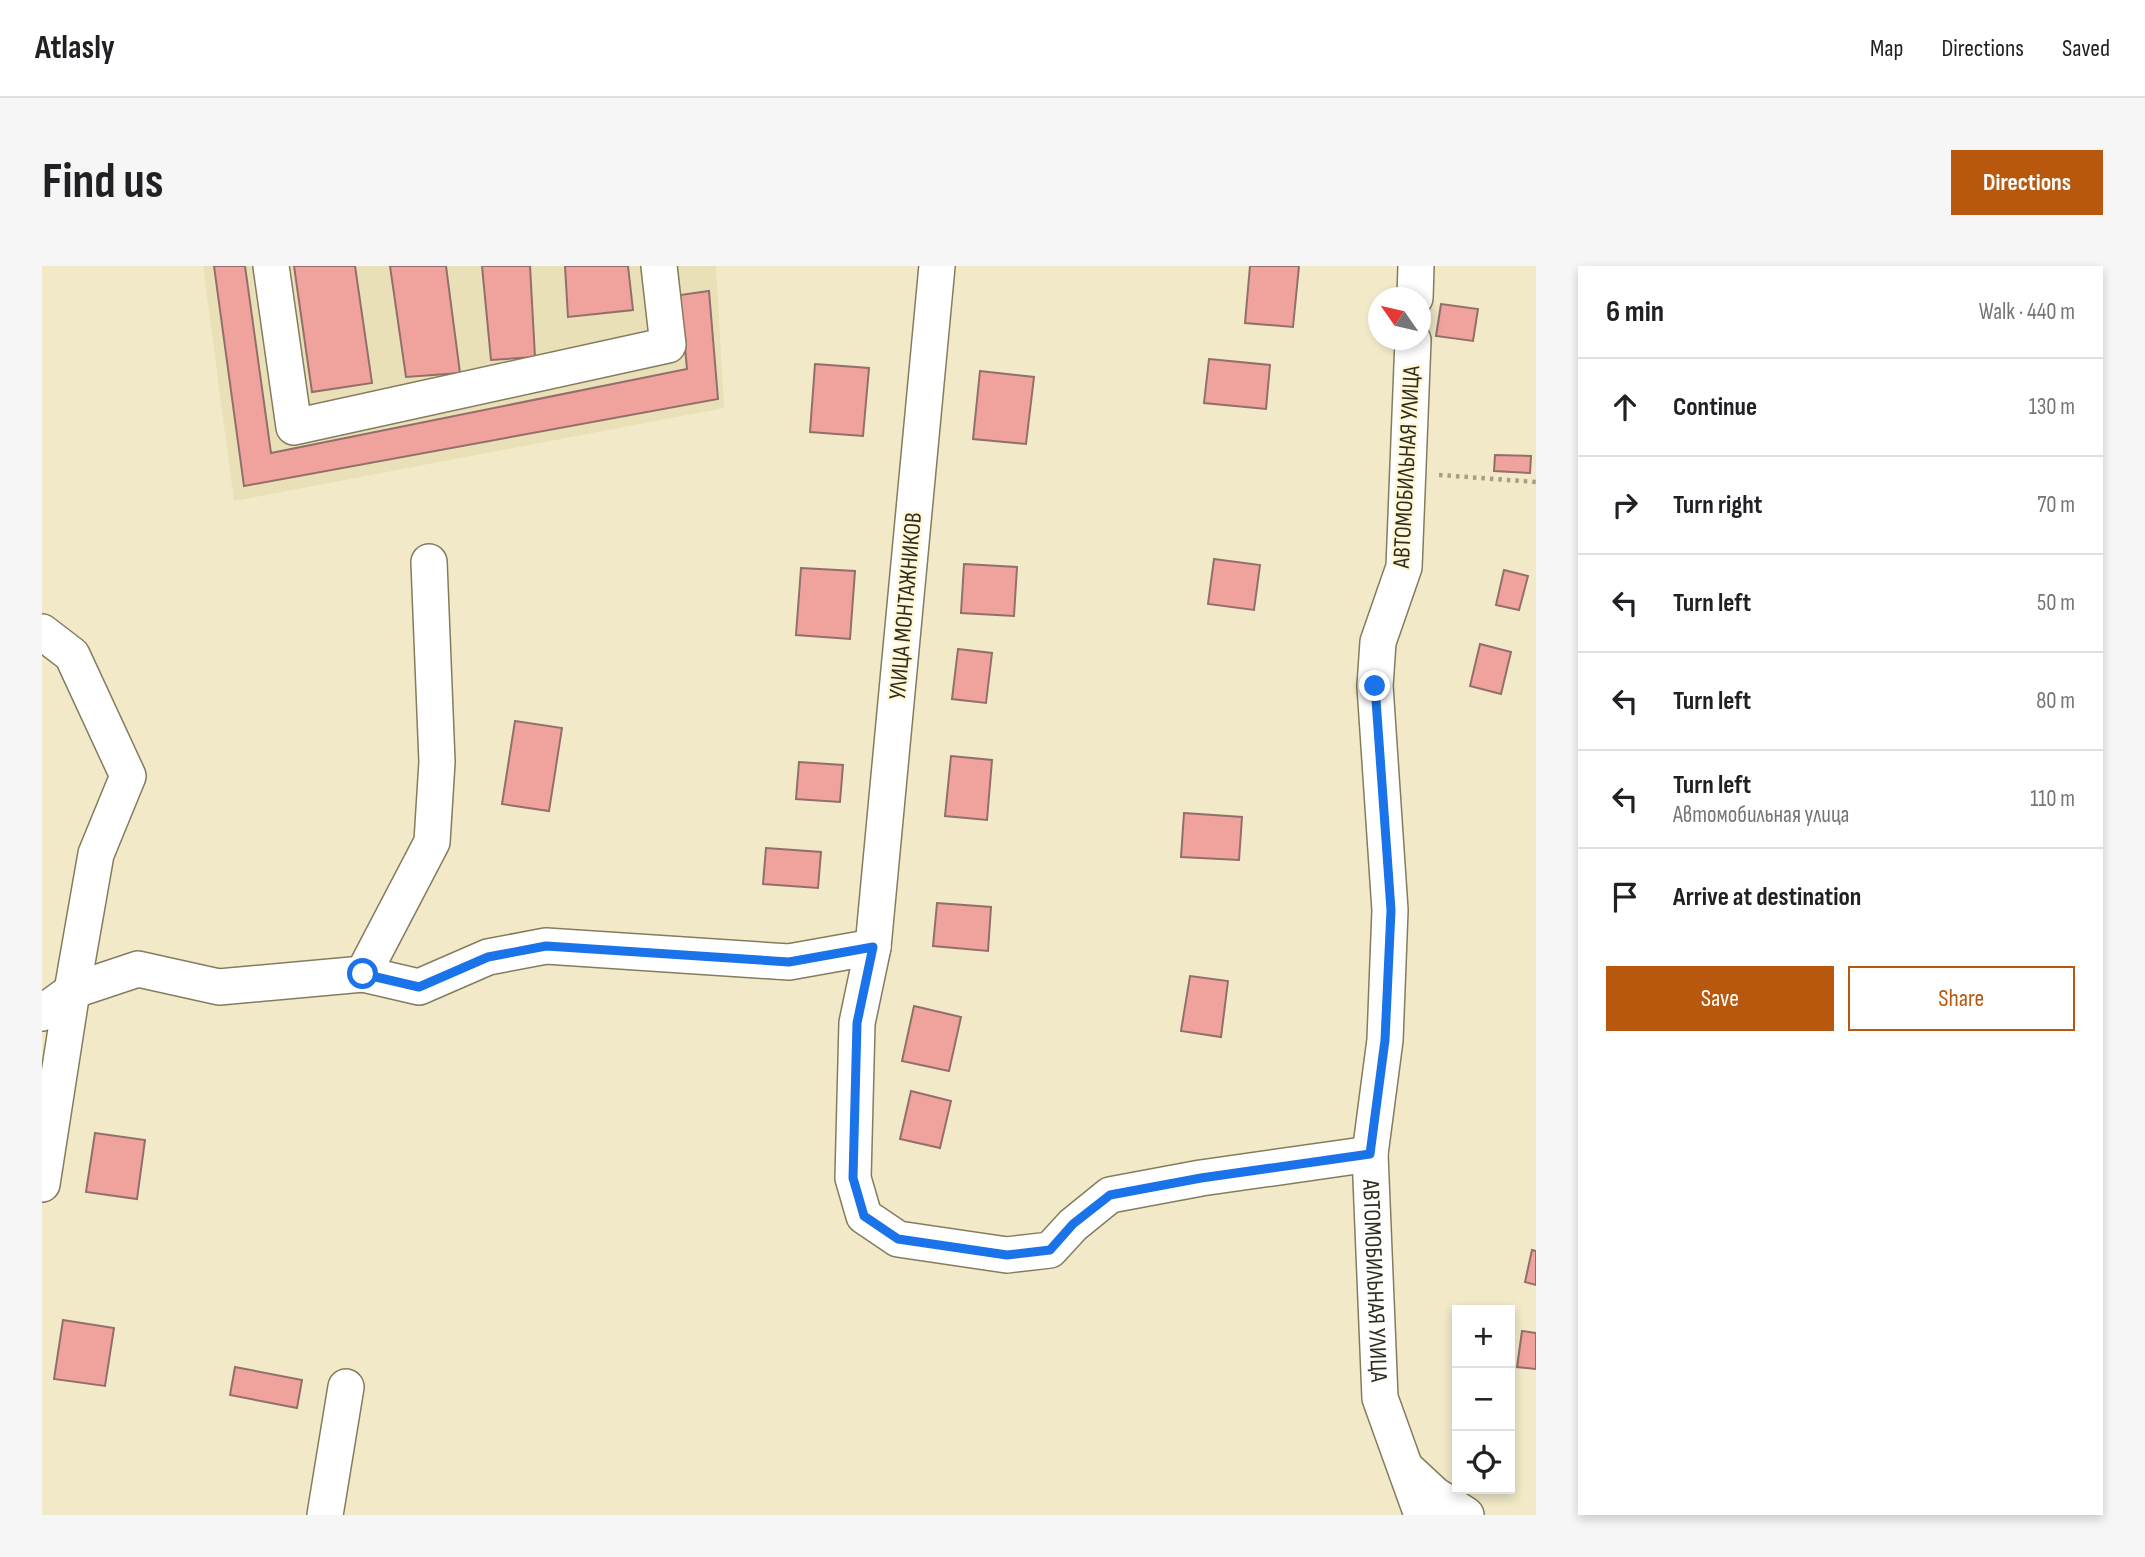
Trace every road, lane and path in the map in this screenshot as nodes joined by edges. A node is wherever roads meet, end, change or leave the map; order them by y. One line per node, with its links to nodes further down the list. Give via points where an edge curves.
1 (271, 266): 2 (street, via 294,427 668,345)
2 (659, 266)
3 (937, 266): 11 (street, УЛИЦА МОНТАЖНИКОВ)
4 (1416, 266): 5 (street)
5 (1415, 287)
6 (1413, 350): 7 (street, АВТОМОБИЛЬНАЯ УЛИЦА)
7 (1408, 457): 8 (path, via 1436,475); 15 (street, АВТОМОБИЛЬНАЯ УЛИЦА, via 1404,566 1378,642 1375,686 1391,910 1385,1040)
8 (1536, 482)
9 (429, 562): 12 (street, via 437,762 432,842)
10 (42, 632): 13 (street, via 72,655 128,776 96,854)
11 (873, 947): 12 (street, via 789,962 546,946 488,957 419,987); 15 (street, УЛИЦА МОНТАЖНИКОВ, via 857,1023 853,1178 864,1216 898,1239 1007,1255 1050,1250 1073,1224 1110,1195)
12 (363, 974): 13 (street, via 219,987 138,969)
13 (72, 991): 14 (street); 16 (street)
14 (42, 1013)
15 (1370, 1154): 18 (street, АВТОМОБИЛЬНАЯ УЛИЦА, via 1380,1398)
16 (42, 1184)
17 (346, 1387): 19 (street)
18 (1405, 1467): 20 (street, АВТОМОБИЛЬНАЯ УЛИЦА); 21 (street)
19 (325, 1515)
20 (1422, 1515)
21 (1466, 1515)

